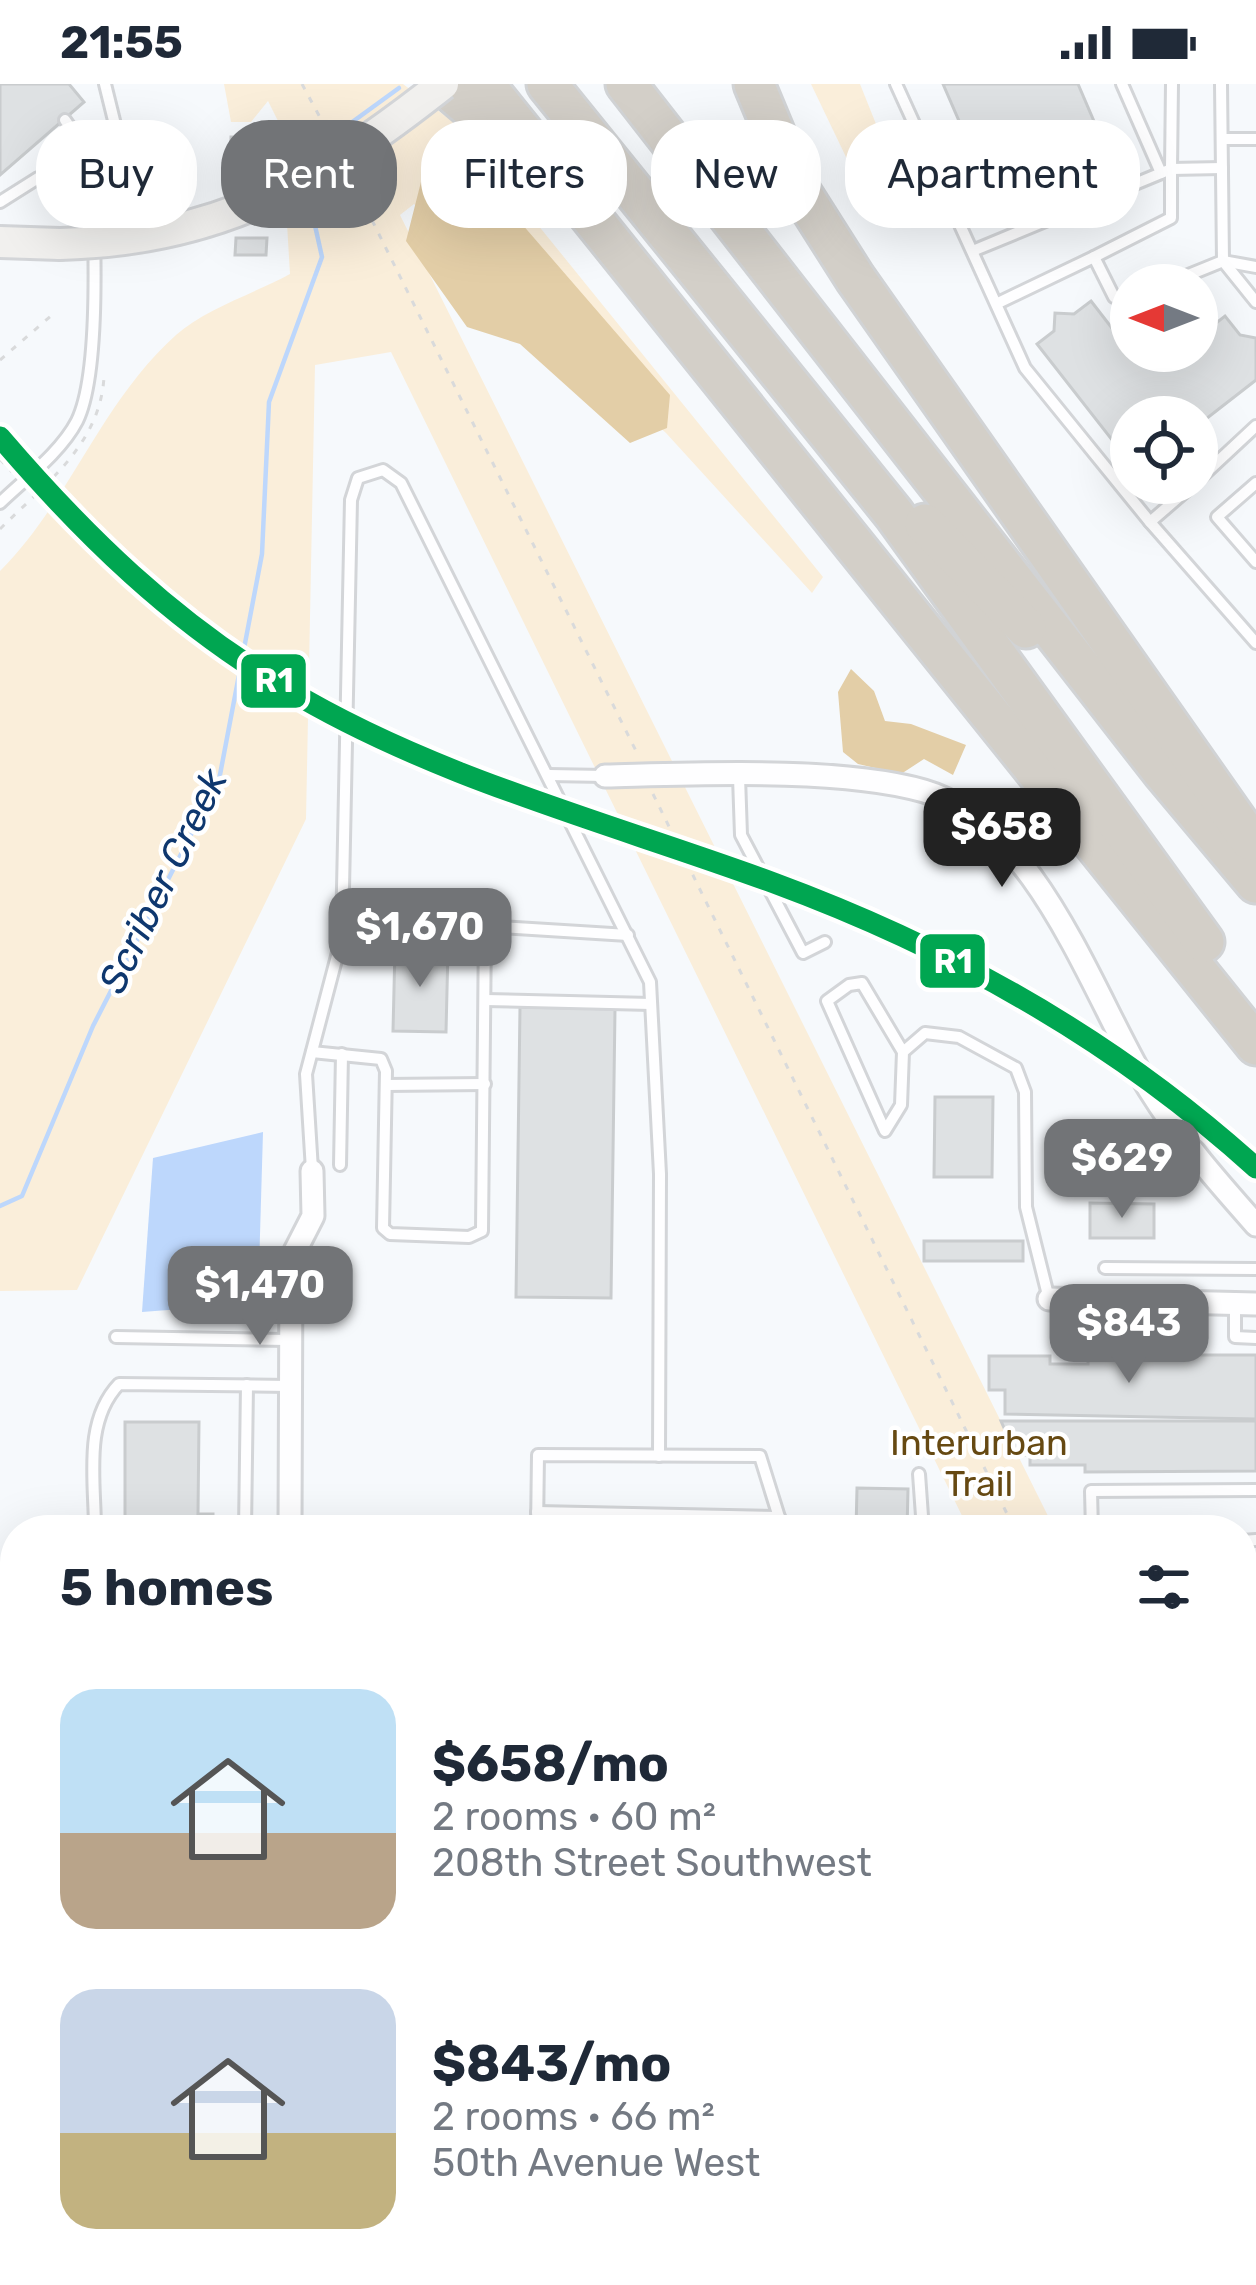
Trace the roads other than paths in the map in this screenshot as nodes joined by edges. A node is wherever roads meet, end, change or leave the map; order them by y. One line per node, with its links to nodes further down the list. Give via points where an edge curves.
1 (104, 84): 12 (lane)
2 (442, 84): 13 (highway); 27 (street, bridge, via 345,159 247,210 168,233)
3 (484, 84): 14 (highway)
4 (548, 84): 15 (highway)
5 (572, 84): 16 (highway)
6 (626, 84): 44 (highway)
7 (754, 84): 48 (highway, via 796,185 855,278)
8 (896, 84): 28 (lane)
9 (1122, 84): 22 (lane)
10 (1172, 84): 22 (lane)
11 (1221, 84): 17 (lane)
12 (113, 120)
13 (485, 120)
14 (511, 120)
15 (586, 120)
16 (591, 120)
17 (1222, 139): 18 (lane); 20 (lane)
18 (1256, 139)
19 (627, 166): 44 (highway, via 904,501)
20 (1222, 168): 22 (lane); 30 (lane)
21 (627, 169): 56 (highway, via 893,514)
22 (1166, 171): 28 (lane); 29 (lane, via 1172,218)
23 (36, 179): 24 (lane)
24 (0, 202)
25 (91, 228): 39 (lane, via 85,395 69,433)
26 (596, 228): 57 (highway)
27 (0, 242)
28 (975, 250): 35 (lane)
29 (1094, 257): 33 (lane); 35 (lane)
30 (1223, 261): 31 (lane); 32 (lane); 34 (lane)
31 (1216, 264)
32 (1256, 267)
33 (1110, 289)
34 (1256, 302)
35 (998, 304): 41 (lane, via 1025,368)
36 (1256, 426): 37 (lane)
37 (1218, 461)
38 (1256, 483): 42 (lane, via 1217,518)
39 (0, 503)
40 (1171, 504): 41 (lane)
41 (1150, 522): 43 (lane)
42 (1256, 562)
43 (1256, 643)
44 (1162, 771): 49 (highway)
45 (548, 775): 46 (lane); 51 (lane); 52 (lane, via 401,483 388,471 358,478 351,500)
46 (605, 776): 47 (street)
47 (739, 777): 53 (lane, via 741,835 792,934 802,953); 63 (street, via 874,781 926,791 998,836 1080,949 1148,1086)
48 (1256, 849)
49 (1256, 883)
50 (485, 926): 51 (lane); 52 (lane); 54 (lane)
51 (628, 935): 55 (lane, via 650,982)
52 (342, 937): 58 (lane)
53 (825, 942)
54 (485, 1000): 55 (lane); 61 (lane)
55 (651, 1004): 81 (lane)
56 (1256, 1014)
57 (1256, 1045)
58 (312, 1052): 60 (lane); 65 (lane)
59 (903, 1052): 59 (lane, via 901,1105 885,1131 827,1000 862,983); 70 (lane, via 925,1033 943,1034 1016,1068 1025,1091 1026,1207)
60 (342, 1054): 62 (lane, via 381,1059); 64 (lane)
61 (485, 1084): 62 (lane); 62 (lane, via 482,1231 469,1237 383,1228)
62 (386, 1085)
63 (1199, 1162): 66 (lane, via 1154,1188); 67 (street)
64 (340, 1165)
65 (312, 1171): 76 (street, via 313,1216 291,1259)
66 (1115, 1189)
67 (1256, 1225)
68 (1105, 1268): 69 (lane)
69 (1256, 1269)
70 (1049, 1299): 71 (street)
71 (1125, 1301): 72 (street); 78 (lane)
72 (1175, 1302): 73 (street); 77 (lane)
73 (1245, 1304): 75 (lane, via 1235,1337)
74 (116, 1337): 76 (lane)
75 (1256, 1339)
76 (288, 1340): 80 (street)
77 (1174, 1344)
78 (1125, 1345)
79 (248, 1385): 80 (lane); 85 (lane, via 119,1384 95,1424); 86 (lane)
80 (289, 1386): 87 (street)
81 (659, 1456): 84 (lane, via 538,1454); 89 (lane, via 760,1456)
82 (920, 1474): 90 (lane)
83 (1256, 1490): 91 (lane, via 1091,1491)
84 (537, 1513): 88 (lane)
85 (94, 1515)
86 (245, 1515)
87 (290, 1515)
88 (586, 1515)
89 (778, 1515)
90 (922, 1515)
91 (1092, 1515)

